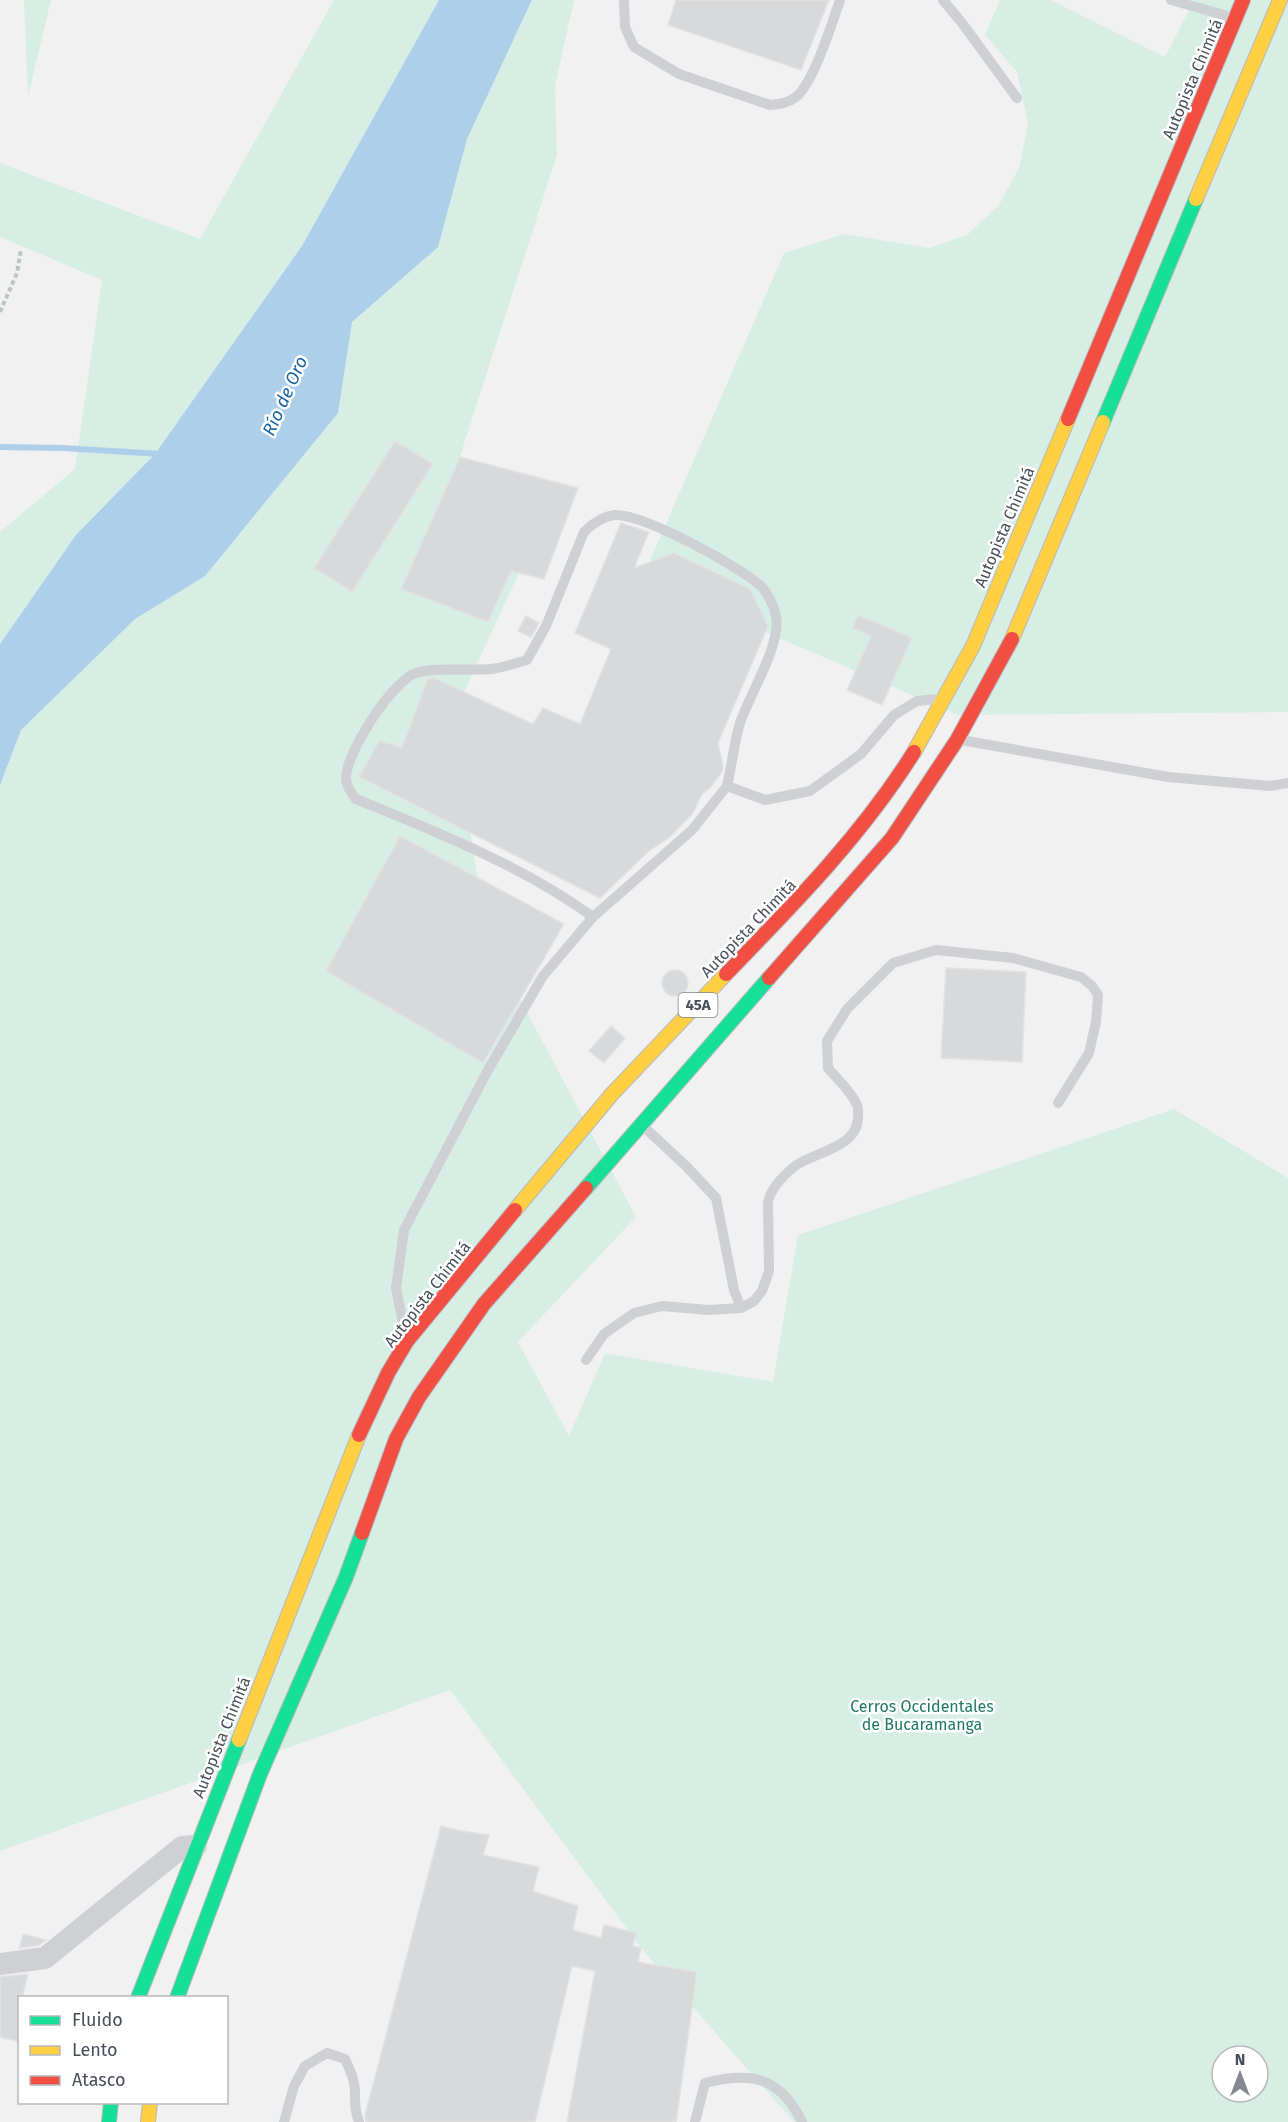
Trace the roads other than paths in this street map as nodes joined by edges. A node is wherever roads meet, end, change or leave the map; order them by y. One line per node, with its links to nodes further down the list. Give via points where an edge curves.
1 (624, 0): 2 (lane, via 625,27 634,46 679,74 770,105 784,104 805,86)
2 (840, 0)
3 (943, 0): 8 (lane)
4 (1171, 0): 7 (lane)
5 (1243, 0): 7 (highway, Autopista Chimitá / 45A)
6 (1280, 0): 10 (highway, 45A, via 1008,647)
7 (1236, 18): 9 (highway, Autopista Chimitá / 45A, via 973,646)
8 (1017, 98)
9 (946, 700): 12 (lane, via 917,701 894,715 861,754 810,791 765,800); 17 (highway, Autopista Chimitá / 45A, via 896,781 839,854 612,1094)
10 (957, 740): 11 (lane, via 1168,777 1270,786); 15 (highway, 45A, via 892,838)
11 (1288, 783)
12 (727, 786): 13 (lane, via 692,830); 13 (lane, via 740,723 773,645 777,617 764,589 748,576 637,518 614,515 594,522 584,532 546,626 527,660 493,669 418,672 404,679 357,744 345,778 356,799 450,837 515,869)
13 (593, 917): 17 (lane, via 543,976 488,1070 404,1230 396,1288)
14 (1058, 1103): 16 (lane, via 1089,1053 1098,995 1092,986 1080,977 1013,958 936,950 893,963 847,1008 827,1041 828,1068 858,1107 858,1125 851,1136 796,1166 770,1192 769,1271 762,1291)
15 (642, 1125): 16 (lane, via 716,1198); 22 (highway, 45A, via 484,1304 419,1397 396,1439 346,1577 260,1774)
16 (741, 1308): 18 (lane, via 662,1306 634,1313 604,1334)
17 (407, 1341): 19 (highway, Autopista Chimitá / 45A, via 354,1446)
18 (586, 1360)
19 (196, 1846): 20 (street, via 182,1848 45,1958); 21 (highway, Autopista Chimitá / 45A)
20 (0, 1964)
21 (139, 1996)
22 (178, 1996)
23 (111, 2104): 25 (highway)
24 (150, 2104): 26 (highway)
25 (109, 2122)
26 (148, 2122)
27 (284, 2122): 28 (lane, via 294,2086 305,2066 327,2053 345,2059 352,2073 354,2109)
28 (359, 2122)
29 (695, 2122): 30 (lane, via 705,2083 729,2077 756,2078 787,2094)
30 (802, 2122)

